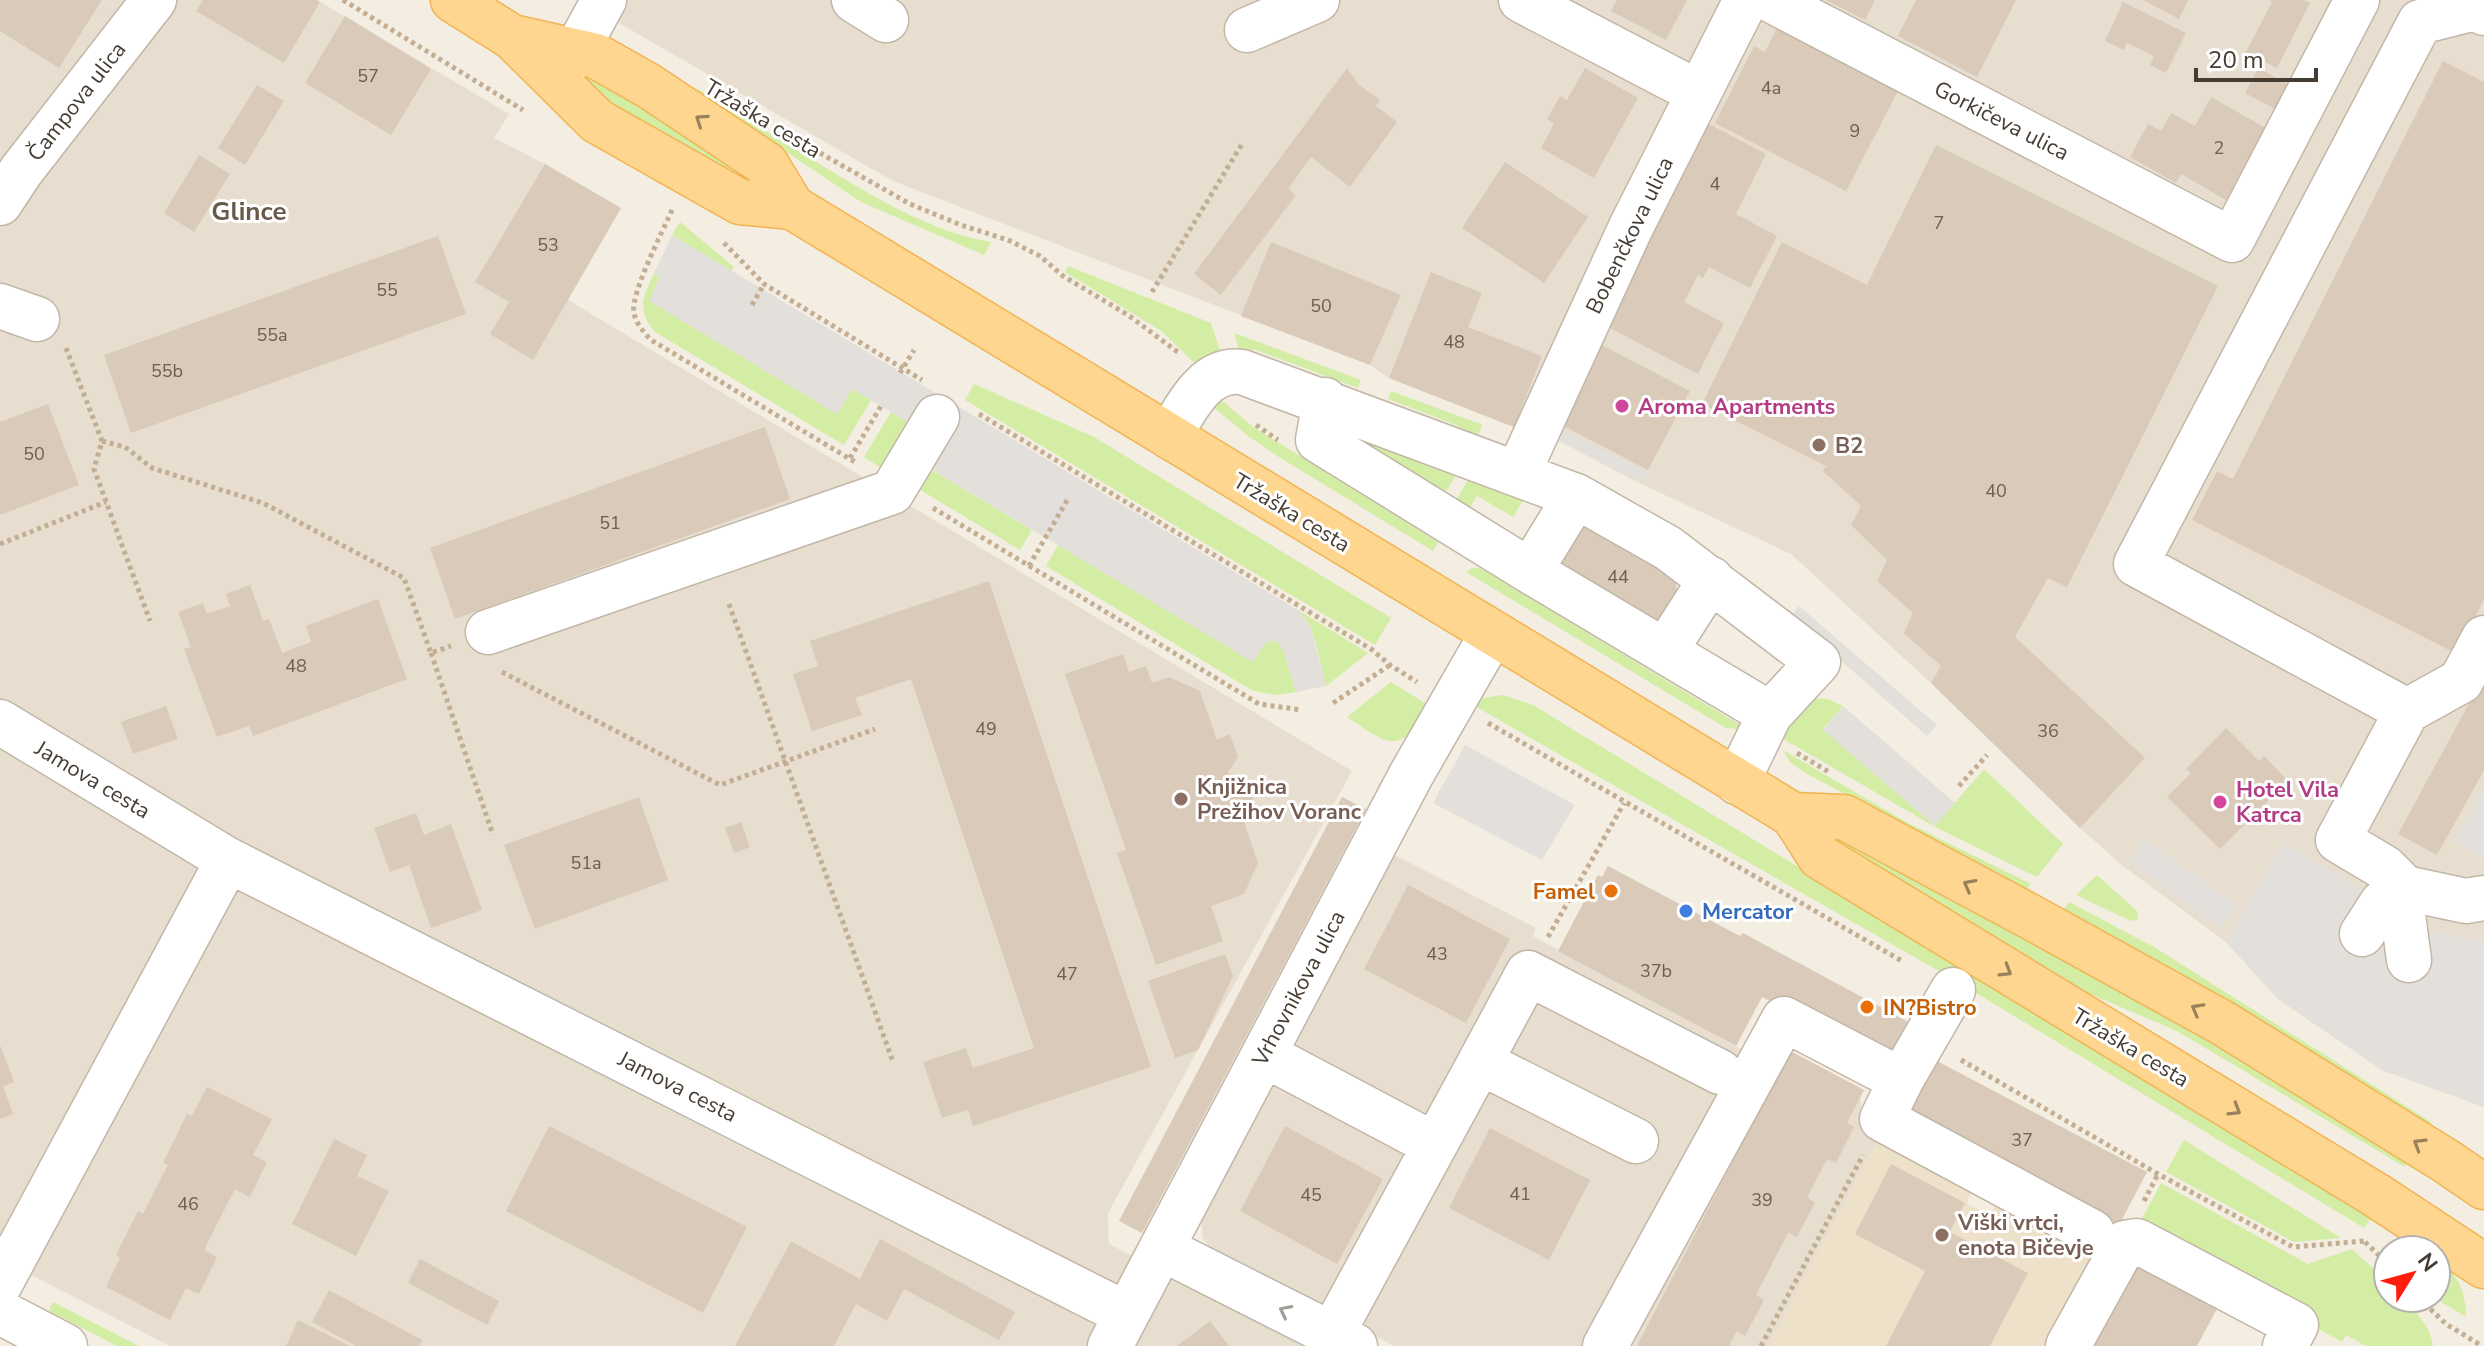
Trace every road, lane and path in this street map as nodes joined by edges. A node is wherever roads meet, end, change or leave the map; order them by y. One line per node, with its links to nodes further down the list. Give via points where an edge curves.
1 (154, 0): 19 (street, Čampova ulica)
2 (343, 0): 14 (path)
3 (453, 0): 12 (main road, Tržaška cesta)
4 (604, 0): 12 (street)
5 (1317, 0): 11 (street)
6 (1521, 0): 15 (street)
7 (1746, 0): 15 (street, Bobenčkova ulica)
8 (1771, 0): 9 (street, Gorkičeva ulica, via 2232,240)
9 (2357, 0)
10 (2484, 13): 50 (street, via 2475,8 2420,22 2136,564)
11 (1247, 30)
12 (565, 65): 31 (main road, Tržaška cesta, via 597,121 740,202 792,207)
13 (488, 78): 14 (path)
14 (483, 86): 16 (path)
15 (1699, 93): 34 (street, Bobenčkova ulica)
16 (534, 117)
17 (796, 138): 26 (path, Tržaška cesta, via 910,204 1040,256 1157,334)
18 (1242, 144): 22 (path)
19 (10, 187)
20 (655, 251): 21 (path)
21 (663, 254)
22 (1152, 292)
23 (752, 305): 27 (path, via 764,284)
24 (18, 312): 32 (path, via 54,333 69,352)
25 (914, 350): 27 (path)
26 (1186, 360)
27 (902, 370): 29 (path)
28 (1325, 400): 31 (street, via 1252,374 1226,371 1198,391); 34 (street); 40 (street, via 1318,440)
29 (946, 403): 46 (street, via 892,492); 49 (path, via 1371,649 1390,665)
30 (881, 406): 33 (path)
31 (1169, 436): 44 (main road, Tržaška cesta)
32 (102, 441): 37 (path, via 94,469); 48 (path, via 125,447 152,468 263,503 404,578)
33 (850, 458)
34 (1518, 473): 35 (street)
35 (1576, 496): 40 (street); 41 (street)
36 (1069, 497): 39 (path)
37 (106, 502): 38 (path); 43 (path)
38 (0, 544)
39 (1029, 566)
40 (1530, 571): 47 (street)
41 (1711, 579): 47 (street); 51 (street, via 1818,662)
42 (729, 604): 55 (path)
43 (150, 621)
44 (1492, 634): 56 (main road, Tržaška cesta); 80 (street, Vrhovnikova ulica, via 1411,775)
45 (2484, 638): 50 (street, via 2461,681)
46 (491, 650): 48 (path); 55 (path, via 720,785)
47 (1665, 651): 51 (street)
48 (431, 653): 60 (path)
49 (1333, 703)
50 (2407, 711): 62 (street, via 2338,840 2385,868)
51 (1770, 714): 56 (street)
52 (0, 722): 61 (street, Jamova cesta)
53 (875, 729): 55 (path)
54 (1987, 755): 57 (path)
55 (786, 761): 69 (path)
56 (1737, 782): 59 (main road, Tržaška cesta)
57 (1959, 786)
58 (1624, 803): 66 (path)
59 (1793, 815): 77 (main road, Tržaška cesta, one-way to 59, via 2221,1022 2029,916 1844,817); 81 (main road, Tržaška cesta, one-way to 81, via 1820,857)
60 (493, 835)
61 (228, 860): 82 (street); 85 (street, Jamova cesta)
62 (2405, 888): 63 (street); 64 (street, via 2382,903); 65 (street)
63 (2478, 905)
64 (2362, 934)
65 (2409, 960)
66 (1528, 973): 70 (street); 72 (street)
67 (1953, 990): 68 (street)
68 (1926, 1040): 73 (street); 79 (path, via 2293,1247)
69 (893, 1062)
70 (1480, 1062): 75 (street); 76 (street)
71 (1282, 1064): 76 (street)
72 (1720, 1072)
73 (1901, 1080): 74 (street); 89 (street, via 1784,1019)
74 (1882, 1119): 78 (street); 87 (path)
75 (1636, 1141)
76 (1435, 1145): 86 (street)
77 (2484, 1187)
78 (2092, 1232)
79 (2364, 1241)
80 (1163, 1249): 85 (street, Vrhovnikova ulica); 86 (street, one-way to 80)
81 (2484, 1266)
82 (0, 1284)
83 (0, 1312): 88 (street)
84 (2436, 1314): 92 (path)
85 (1118, 1330)
86 (1343, 1340)
87 (1762, 1345)
88 (65, 1346)
89 (1605, 1346)
90 (2068, 1346): 91 (street, via 2125,1243 2137,1241 2296,1325)
91 (2285, 1346)
92 (2482, 1346)

